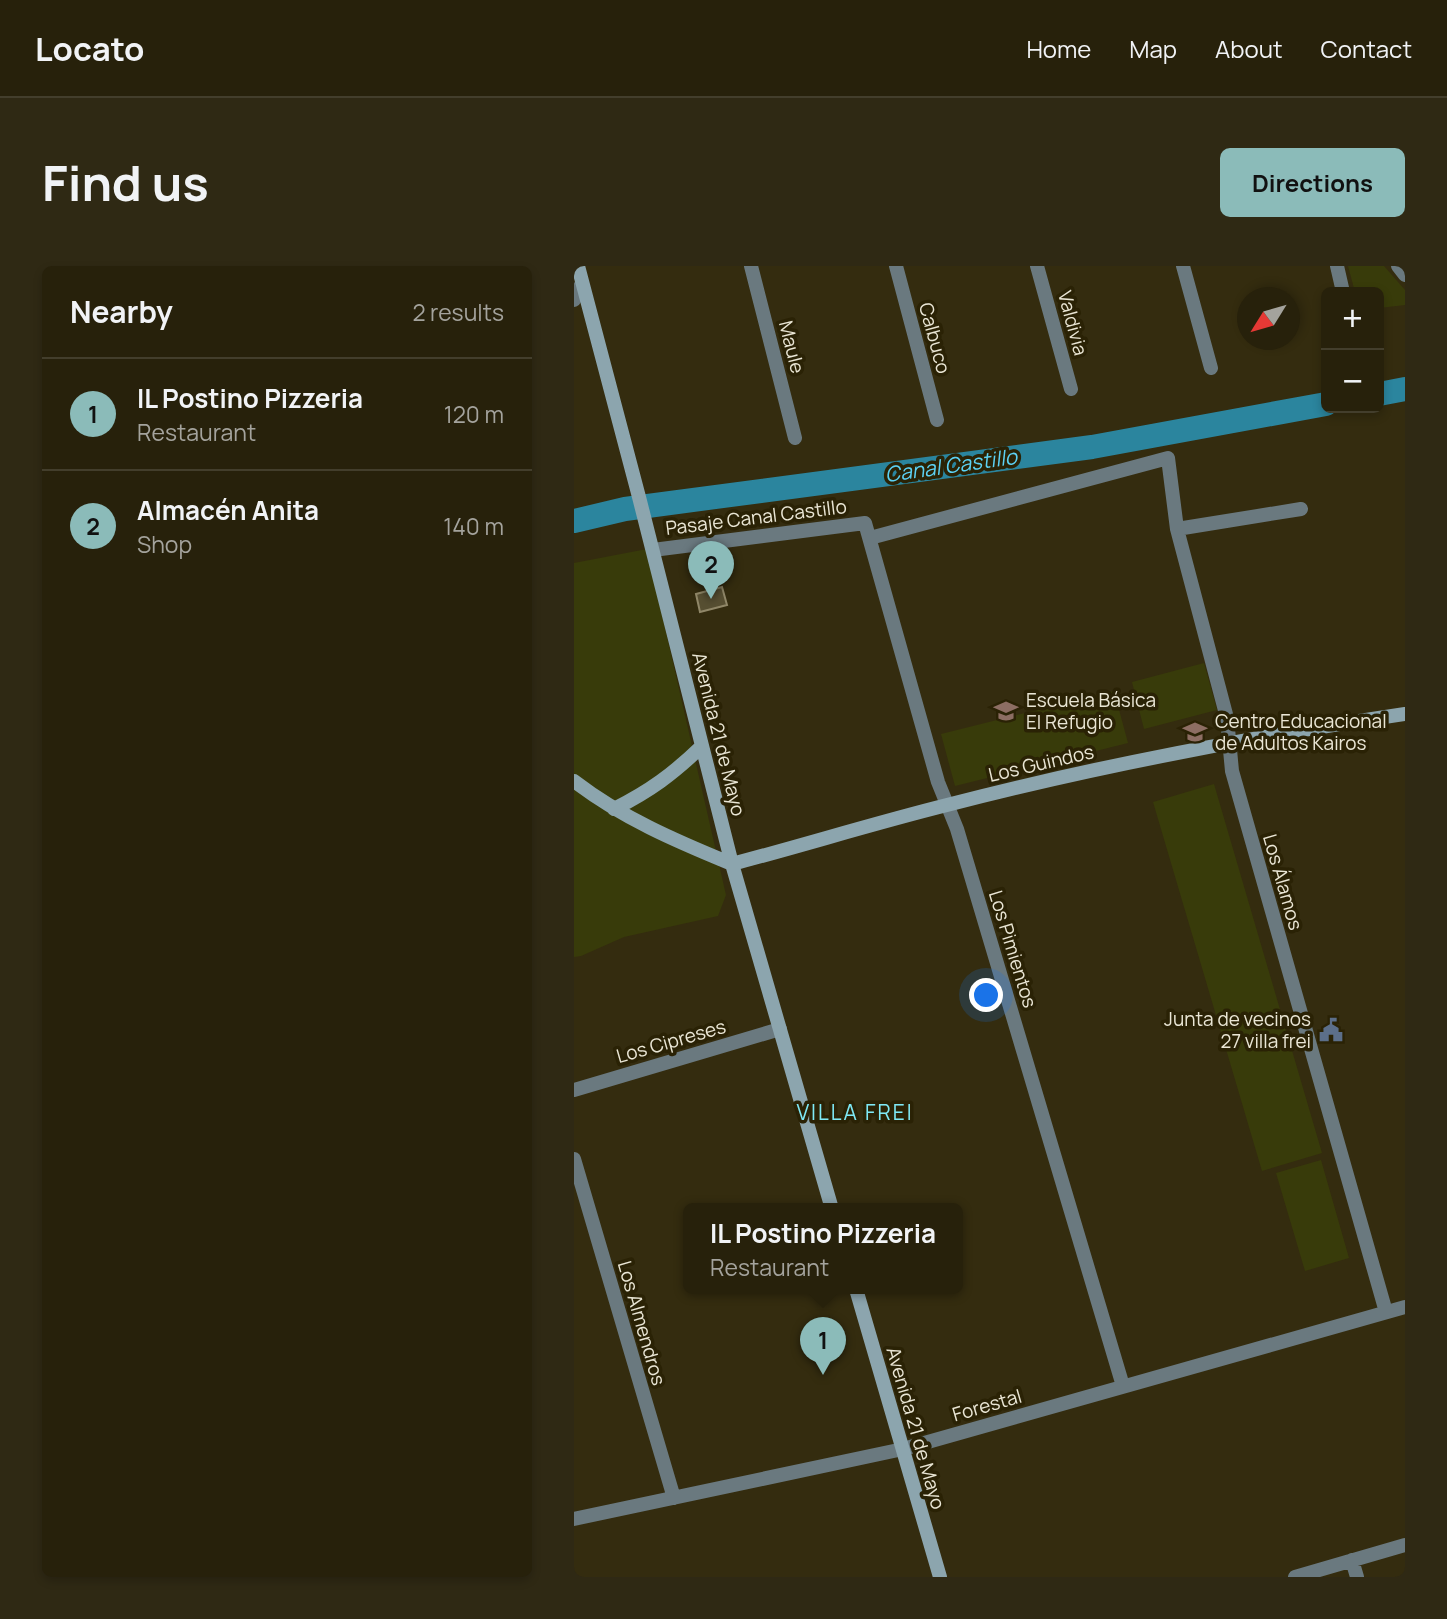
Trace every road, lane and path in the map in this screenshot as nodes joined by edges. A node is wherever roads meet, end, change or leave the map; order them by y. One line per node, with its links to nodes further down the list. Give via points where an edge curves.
1 (578, 266): 9 (street, Avenida 21 de Mayo)
2 (751, 266): 15 (street, Maule)
3 (896, 266): 14 (street, Calbuco)
4 (1037, 266): 13 (street, Valdivia)
5 (1183, 266): 12 (street)
6 (1337, 266): 10 (street)
7 (1398, 266): 8 (street)
8 (1405, 275)
9 (582, 283): 11 (street); 20 (street, Avenida 21 de Mayo)
10 (1342, 287)
11 (574, 300)
12 (1211, 368)
13 (1070, 390)
14 (937, 421)
15 (795, 438)
16 (1301, 509): 18 (street)
17 (865, 523): 19 (street, Los Pimientos); 20 (street, Pasaje Canal Castillo)
18 (1177, 529): 19 (street, Los Álamos, via 1168,458); 22 (street, Los Álamos, via 1227,718)
19 (870, 538): 25 (street, Los Pimientos)
20 (653, 550): 23 (street, Avenida 21 de Mayo)
21 (1405, 714): 22 (street, Los Guindos)
22 (1229, 744): 25 (street, Los Guindos); 34 (street, Los Álamos, via 1232,771)
23 (702, 746): 26 (street, via 659,783); 27 (street, Avenida 21 de Mayo)
24 (574, 781): 26 (street)
25 (947, 804): 27 (street, Los Guindos); 35 (street, Los Pimientos)
26 (614, 809): 27 (street)
27 (732, 864): 28 (street, Avenida 21 de Mayo)
28 (780, 1029): 29 (street, Los Cipreses); 31 (street, Avenida 21 de Mayo)
29 (574, 1090)
30 (574, 1159): 37 (street, Los Almendros)
31 (830, 1203)
32 (857, 1294): 36 (street, Avenida 21 de Mayo)
33 (1405, 1307): 34 (street, Forestal)
34 (1386, 1312): 35 (street, Forestal)
35 (1123, 1386): 36 (street, Forestal)
36 (903, 1449): 37 (street, Forestal); 41 (street, Avenida 21 de Mayo)
37 (674, 1497): 38 (street, Forestal)
38 (574, 1519)
39 (1405, 1545): 40 (street)
40 (1352, 1560): 42 (street); 43 (street)
41 (940, 1577)
42 (1296, 1577)
43 (1357, 1577)

